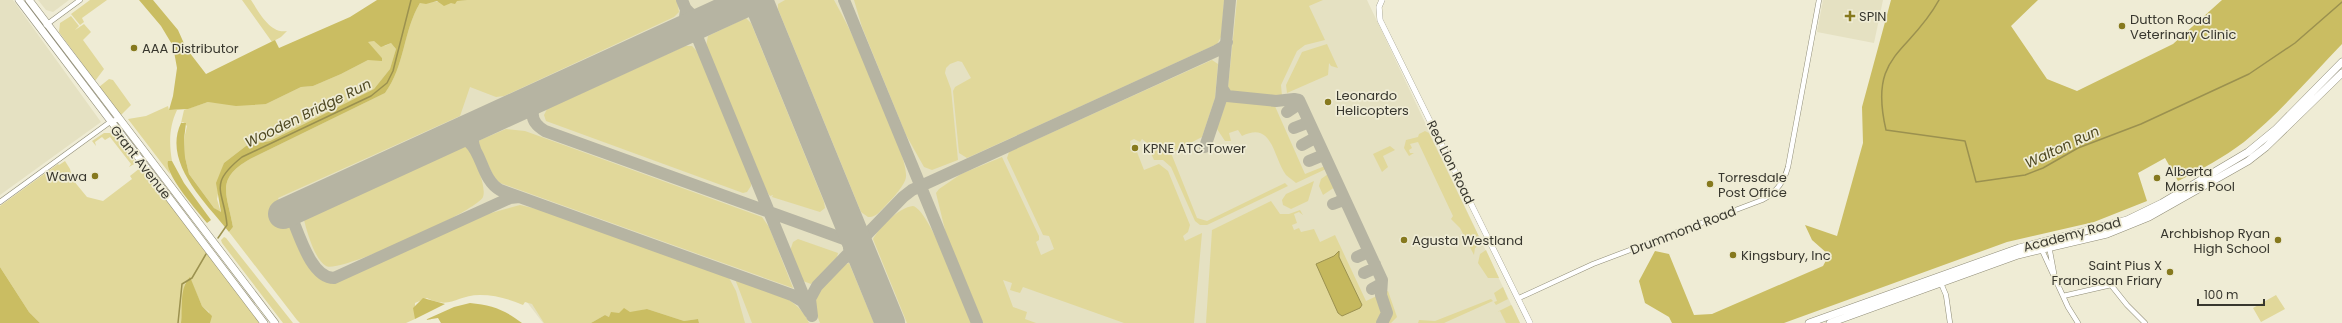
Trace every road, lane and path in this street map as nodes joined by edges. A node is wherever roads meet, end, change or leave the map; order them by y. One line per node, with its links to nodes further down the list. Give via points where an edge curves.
1 (19, 0): 7 (main road, Grant Avenue)
2 (29, 0): 6 (main road, Grant Avenue)
3 (80, 0): 6 (street)
4 (1382, 0): 19 (street, Red Lion Road, via 1380,20)
5 (1819, 0): 19 (street, Drummond Road, via 1788,167 1785,177 1774,193 1762,200 1593,264)
6 (47, 24): 7 (street); 10 (main road, Grant Avenue)
7 (40, 29): 11 (main road, Grant Avenue)
8 (2342, 62): 13 (main road, Academy Road, via 2276,129 2248,152 2162,203 2126,220 2095,230)
9 (2342, 73): 14 (main road, Academy Road, via 2286,129 2248,161 2127,227)
10 (119, 119): 11 (street); 21 (main road, Grant Avenue)
11 (110, 122): 12 (street); 20 (main road, Grant Avenue)
12 (0, 202)
13 (2043, 241): 14 (street); 15 (street); 17 (main road, Academy Road)
14 (2050, 247): 15 (main road, Academy Road); 16 (street)
15 (2040, 250): 16 (street); 17 (main road, Academy Road)
16 (2054, 273): 18 (street)
17 (1940, 280): 23 (main road, Academy Road); 24 (main road, Academy Road); 25 (street, via 1946,295)
18 (2063, 296): 26 (street); 27 (street, via 2112,286)
19 (1519, 298): 22 (street, Red Lion Road)
20 (264, 323)
21 (275, 323)
22 (1530, 323)
23 (1810, 323)
24 (1830, 323)
25 (1950, 323)
26 (2078, 323)
27 (2145, 323)

